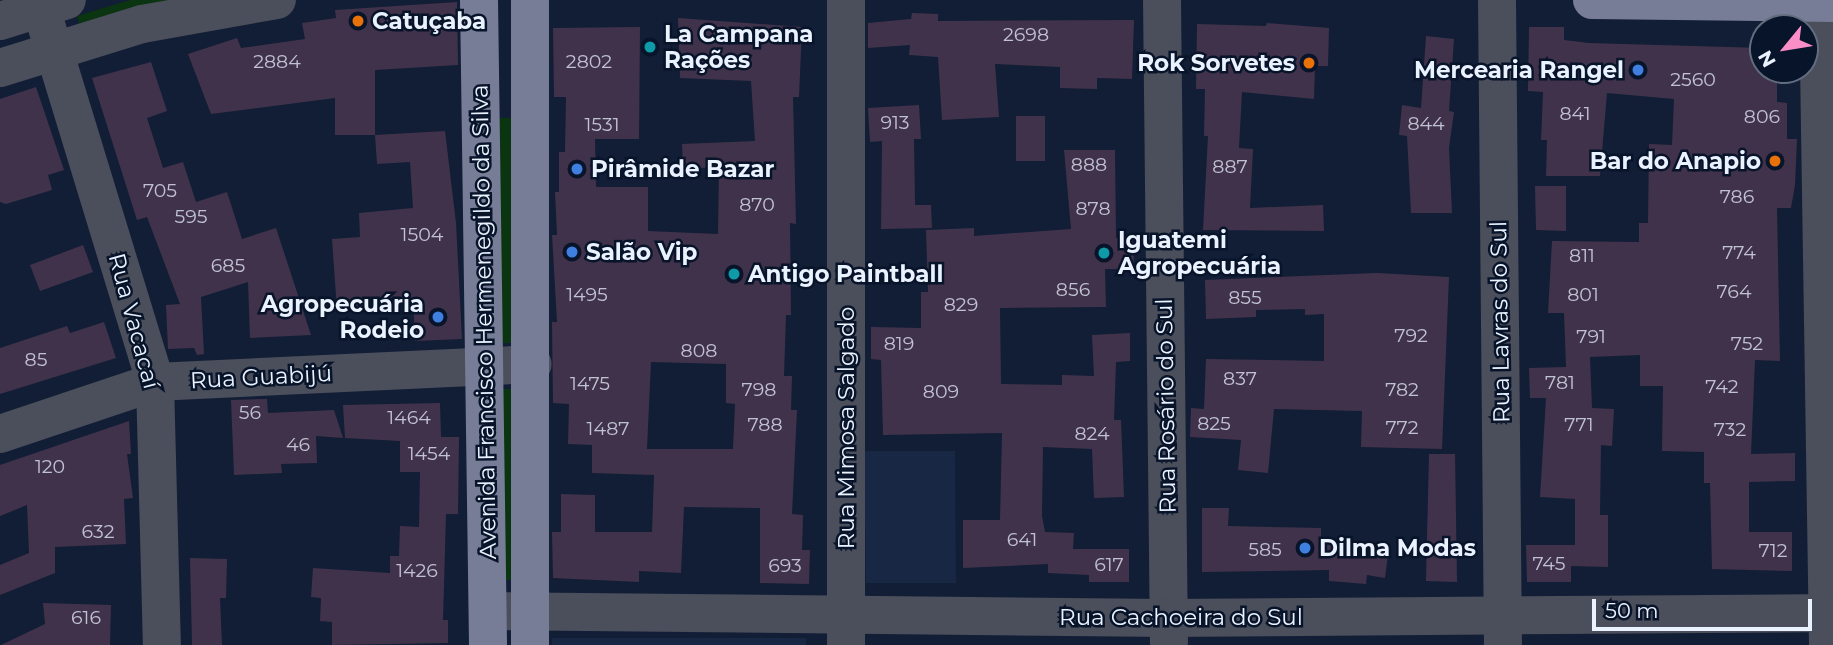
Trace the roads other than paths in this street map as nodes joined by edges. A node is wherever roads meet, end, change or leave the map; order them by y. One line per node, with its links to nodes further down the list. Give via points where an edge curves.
1 (277, 0): 11 (street, via 142,24)
2 (480, 0): 14 (main road, Avenida Francisco Hermenegildo da Silva)
3 (530, 0): 13 (main road, Avenida Francisco Hermenegildo da Silva)
4 (846, 0): 21 (street, Rua Mimosa Salgado)
5 (1162, 0): 22 (street, Rua Rosário do Sul)
6 (1497, 0): 20 (street, Rua Lavras do Sul)
7 (1592, 0): 8 (main road)
8 (1823, 2): 17 (street)
9 (54, 4): 10 (street); 11 (street, Rua Vacacaí)
10 (0, 21)
11 (54, 51): 12 (street); 15 (street, Rua Vacacaí)
12 (0, 68)
13 (533, 364): 14 (street, Rua Guabijú); 19 (main road, Avenida Francisco Hermenegildo da Silva)
14 (488, 366): 15 (street, Rua Guabijú); 18 (main road, Avenida Francisco Hermenegildo da Silva)
15 (155, 382): 16 (street, Rua Guabijú); 23 (street, Rua Vacacaí)
16 (0, 433)
17 (1830, 623): 20 (street, Rua Cachoeira do Sul)
18 (488, 628): 19 (street, Rua Cachoeira do Sul)
19 (530, 628): 21 (street, Rua Cachoeira do Sul)
20 (1503, 629): 22 (street, Rua Cachoeira do Sul)
21 (846, 631): 22 (street, Rua Cachoeira do Sul)
22 (1169, 632)
23 (162, 645)

